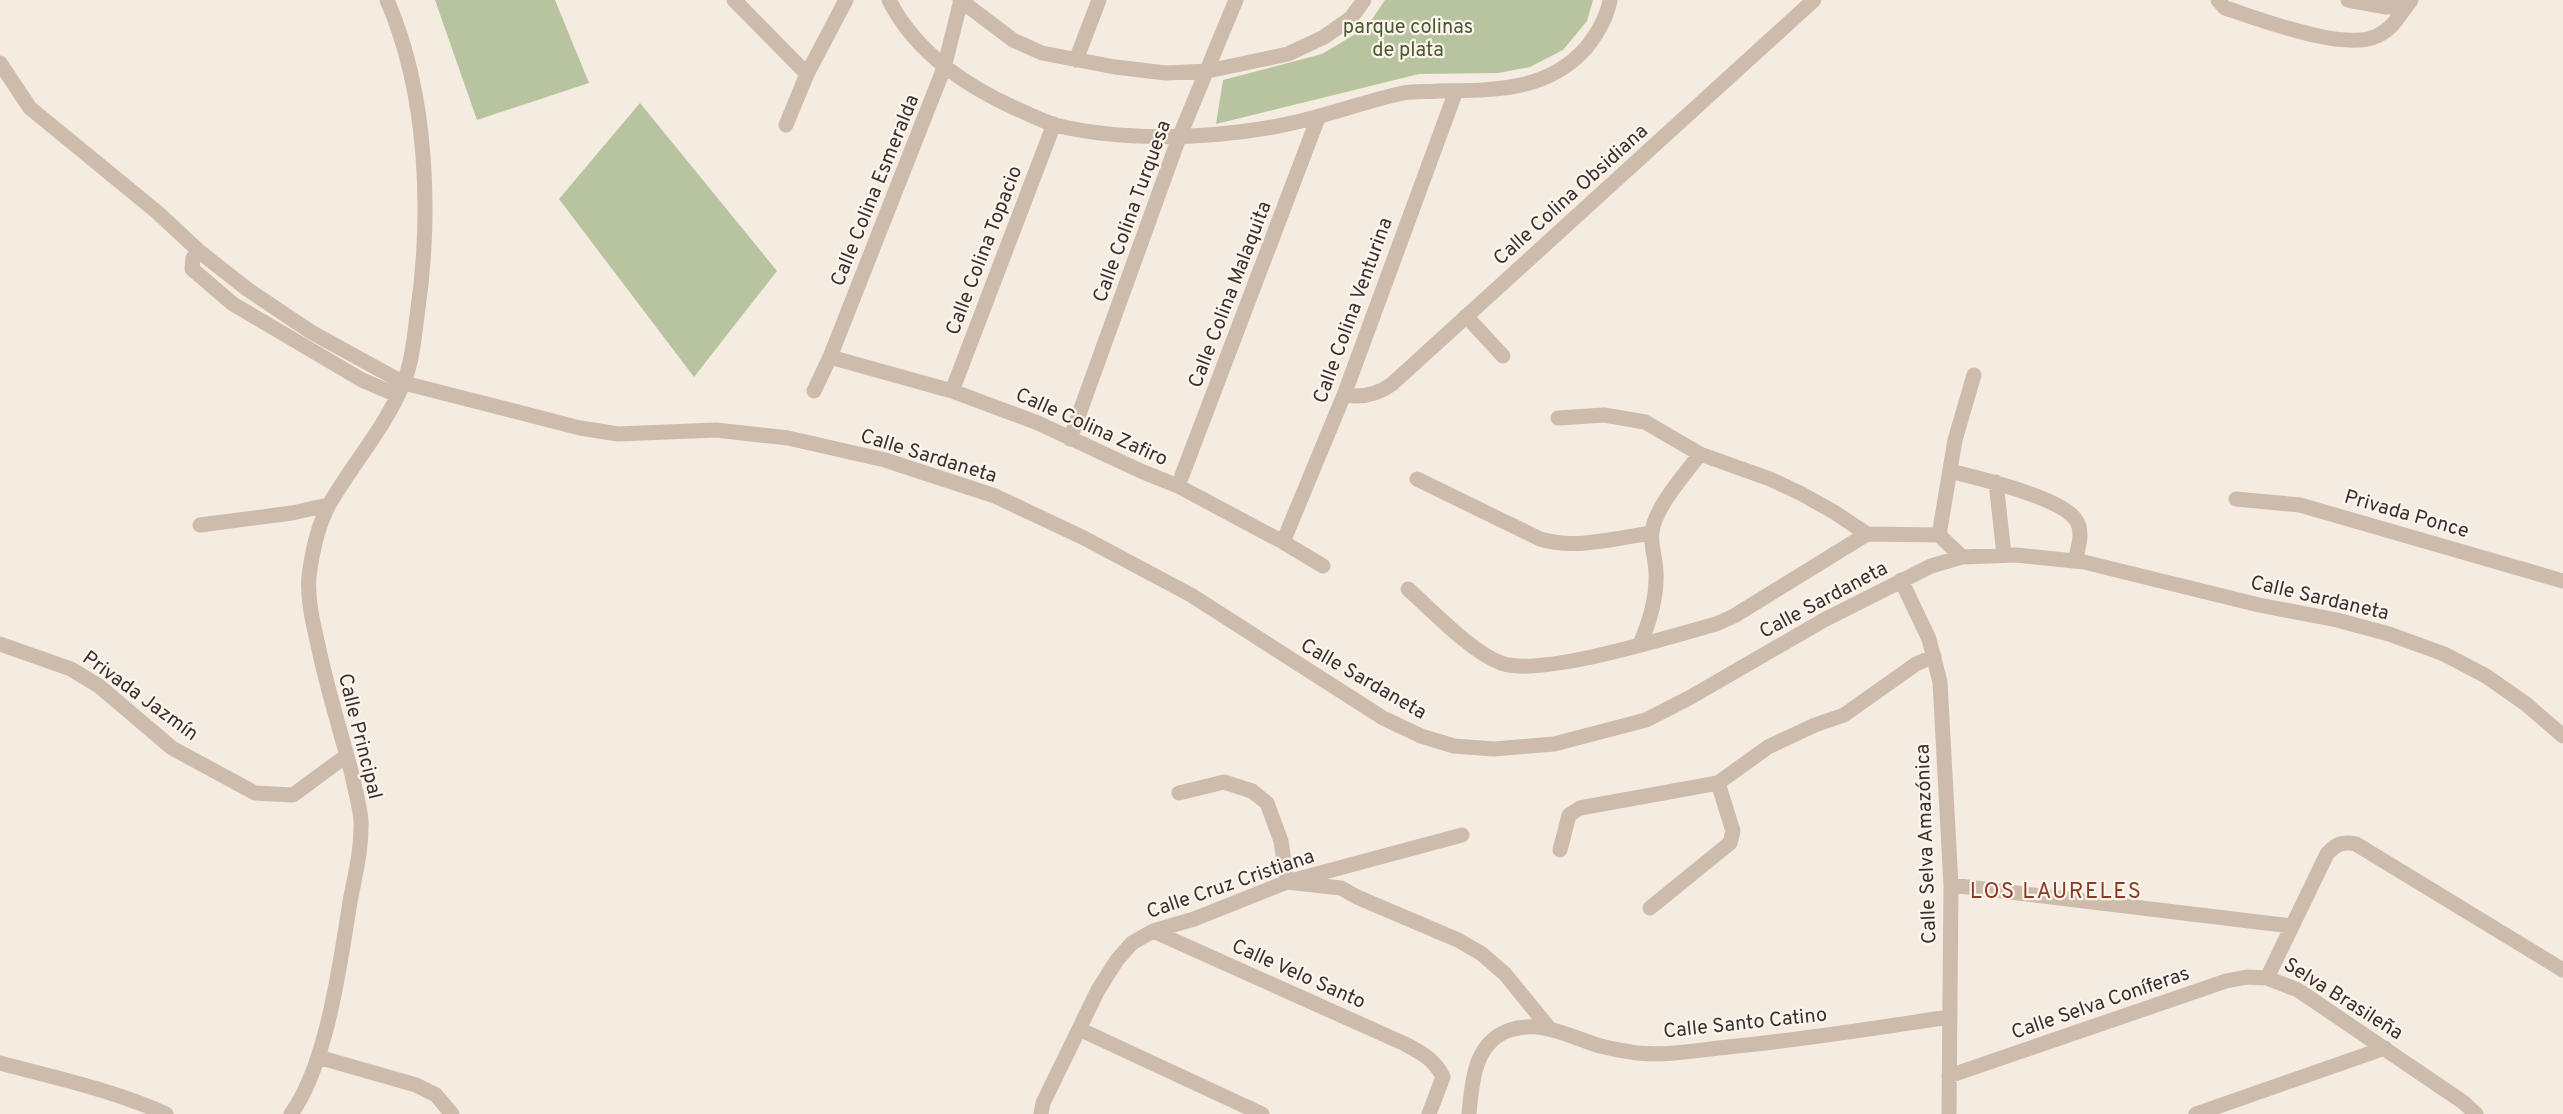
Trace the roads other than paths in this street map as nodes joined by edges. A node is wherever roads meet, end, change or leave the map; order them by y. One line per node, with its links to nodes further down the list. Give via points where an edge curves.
1 (387, 0): 28 (street, Calle Principal, via 401,32 417,98 425,206 423,275 413,350)
2 (734, 0): 18 (street)
3 (846, 0): 18 (street)
4 (889, 0): 16 (street, via 917,41)
5 (961, 0): 14 (street, via 1013,40 1042,53); 16 (street, Calle Colina Esmeralda)
6 (1099, 0): 14 (street)
7 (1236, 0): 17 (street, Calle Colina Turquesa)
8 (1364, 0): 17 (street, via 1351,18 1297,50)
9 (1610, 0): 19 (street, via 1596,36 1574,61 1552,75 1501,90)
10 (1811, 0): 24 (street, Calle Colina Obsidiana)
11 (2218, 0): 13 (street, via 2225,8 2280,26 2349,42 2376,37 2395,24)
12 (2348, 0): 13 (street, via 2386,7)
13 (2409, 3)
14 (1076, 60): 17 (street, via 1166,73)
15 (0, 63): 28 (street, Calle Sardaneta, via 30,108 200,252 247,289)
16 (944, 68): 21 (street, via 999,102); 26 (street, Calle Colina Esmeralda)
17 (1208, 71): 23 (street, Calle Colina Turquesa)
18 (807, 74): 22 (street)
19 (1456, 91): 20 (street, via 1407,92); 31 (street, Calle Colina Venturina)
20 (1318, 118): 23 (street, via 1231,133); 38 (street, Calle Colina Malaquita)
21 (1054, 124): 23 (street, via 1124,135); 30 (street, Calle Colina Topacio)
22 (786, 125)
23 (1180, 135): 33 (street, Calle Colina Turquesa)
24 (1466, 316): 25 (street); 31 (street, Calle Colina Obsidiana, via 1384,390 1365,396)
25 (1503, 356)
26 (830, 357): 29 (street, Calle Colina Esmeralda); 30 (street, Calle Colina Zafiro)
27 (1974, 375): 35 (street)
28 (400, 389): 40 (street, Calle Principal, via 373,441); 50 (street, Calle Sardaneta, via 618,434 716,430 788,438 885,460 995,496 1191,595 1383,718 1421,736 1455,746 1494,749 1554,744 1646,720)
29 (814, 391)
30 (952, 391): 33 (street, Calle Colina Zafiro)
31 (1344, 395): 45 (street, Calle Colina Venturina)
32 (1558, 418): 34 (street, via 1604,415 1645,422)
33 (1070, 439): 38 (street, Calle Colina Zafiro)
34 (1700, 454): 42 (street, via 1654,522); 43 (street, via 1800,493)
35 (1950, 471): 37 (street); 44 (street)
36 (1417, 479): 42 (street, via 1554,543)
37 (1996, 482): 46 (street); 48 (street, via 2064,508 2077,520 2081,533)
38 (1178, 486): 45 (street, Calle Colina Zafiro)
39 (2236, 499): 51 (street, Privada Ponce, via 2300,505)
40 (328, 506): 41 (street); 57 (street, Calle Principal, via 315,543 309,579 311,616)
41 (200, 525)
42 (1652, 533): 54 (street, via 1655,598)
43 (1867, 534): 44 (street); 54 (street, via 1734,616)
44 (1939, 536): 47 (street)
45 (1283, 542): 49 (street, Calle Colina Zafiro)
46 (2004, 555): 47 (street, Calle Sardaneta); 48 (street, Calle Sardaneta)
47 (1962, 556): 50 (street, Calle Sardaneta)
48 (2075, 561): 56 (street, Calle Sardaneta, via 2389,634 2444,654 2486,676)
49 (1323, 566)
50 (1901, 580): 55 (street, Calle Selva Amazónica)
51 (2563, 581)
52 (1408, 589): 54 (street, via 1471,644 1502,664 1546,666)
53 (0, 644): 57 (street, Privada Jazmín, via 71,669 99,686 172,748 255,794 293,795)
54 (1640, 644)
55 (1934, 656): 58 (street, via 1916,664 1844,715 1768,747); 63 (street, Calle Selva Amazónica, via 1940,682)
56 (2563, 736)
57 (346, 756): 73 (street, Calle Principal, via 361,820 359,855)
58 (1718, 783): 61 (street, via 1580,808 1569,815); 64 (street, via 1733,831 1730,843)
59 (1179, 793): 62 (street, via 1224,782 1252,791 1267,803 1281,841)
60 (1462, 835): 62 (street, Calle Cruz Cristiana)
61 (1560, 850)
62 (1287, 882): 66 (street, Calle Cruz Cristiana); 70 (street, via 1341,888 1458,940 1482,954 1505,975)
63 (1951, 885): 65 (street); 69 (street, Calle Selva Amazónica)
64 (1650, 908)
65 (2291, 926): 67 (street, Selva Brasileña, via 2327,854 2341,843 2356,844); 68 (street, Selva Brasileña)
66 (1153, 931): 71 (street, Calle Cruz Cristiana, via 1132,943 1117,960); 81 (street, Calle Velo Santo, via 1427,1056 1443,1077)
67 (2563, 970)
68 (2267, 978): 72 (street, Selva Brasileña, via 2298,990); 75 (street, Calle Selva Coníferas, via 2226,981)
69 (1949, 1017): 70 (street, Calle Santo Catino, via 1676,1053 1639,1053 1599,1046); 75 (street, Calle Selva Amazónica)
70 (1549, 1028): 82 (street, via 1523,1027 1494,1038 1484,1049 1473,1079)
71 (1079, 1029): 79 (street, Calle Cruz Cristiana); 80 (street)
72 (2385, 1048): 84 (street); 85 (street, Selva Brasileña)
73 (318, 1057): 77 (street, Calle Principal); 78 (street, via 416,1085 436,1095)
74 (0, 1063): 76 (street, via 84,1085)
75 (1949, 1076): 83 (street, Calle Selva Amazónica)
76 (166, 1114)
77 (291, 1114)
78 (452, 1114)
79 (1041, 1114)
80 (1262, 1114)
81 (1429, 1114)
82 (1469, 1114)
83 (1949, 1114)
84 (2196, 1114)
85 (2476, 1114)

